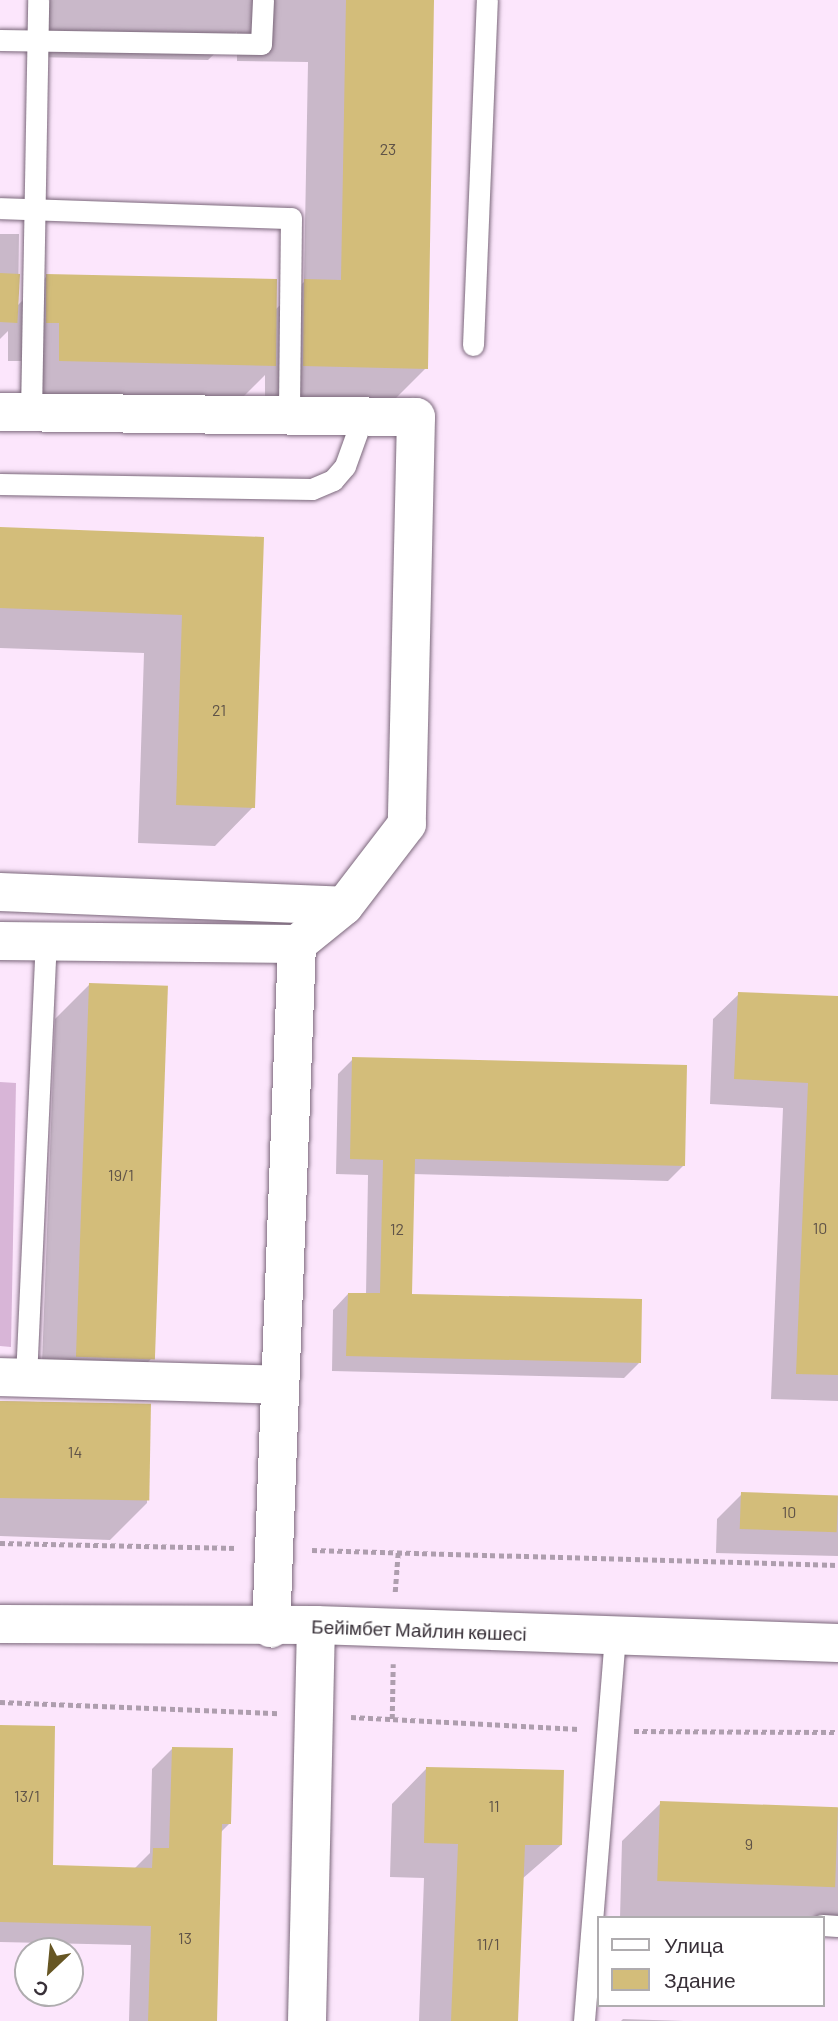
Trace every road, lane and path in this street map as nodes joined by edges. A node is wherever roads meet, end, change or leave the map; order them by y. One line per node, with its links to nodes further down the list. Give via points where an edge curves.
1 (38, 0): 5 (lane)
2 (263, 0): 5 (lane, via 261,44)
3 (486, 0): 8 (lane)
4 (0, 40): 5 (lane)
5 (38, 41): 7 (lane)
6 (0, 208): 7 (lane)
7 (33, 209): 9 (lane); 10 (lane, via 291,218)
8 (473, 345)
9 (15, 412): 10 (street)
10 (289, 414): 11 (street)
11 (363, 416): 12 (lane, via 345,466 333,480 312,489); 14 (street, via 416,417 407,824)
12 (0, 484)
13 (0, 892): 14 (street)
14 (344, 906): 17 (street)
15 (0, 940): 16 (street)
16 (46, 941): 17 (street); 18 (lane)
17 (297, 944): 19 (street)
18 (13, 1377): 19 (street)
19 (280, 1385): 21 (street)
20 (0, 1544): 21 (path)
21 (275, 1549): 22 (path); 25 (street)
22 (838, 1565)
23 (0, 1624): 25 (street, Бейімбет Майлин көшесі)
24 (316, 1626): 25 (street, Бейімбет Майлин көшесі); 26 (street, Бейімбет Майлин көшесі); 29 (street)
25 (271, 1629)
26 (615, 1635): 27 (street, Бейімбет Майлин көшесі); 30 (lane)
27 (838, 1643)
28 (0, 1702): 29 (path)
29 (314, 1715): 30 (path); 34 (street)
30 (609, 1731): 31 (path); 32 (lane)
31 (838, 1732)
32 (596, 1916)
33 (596, 1919): 35 (lane)
34 (307, 2021)
35 (584, 2021)

